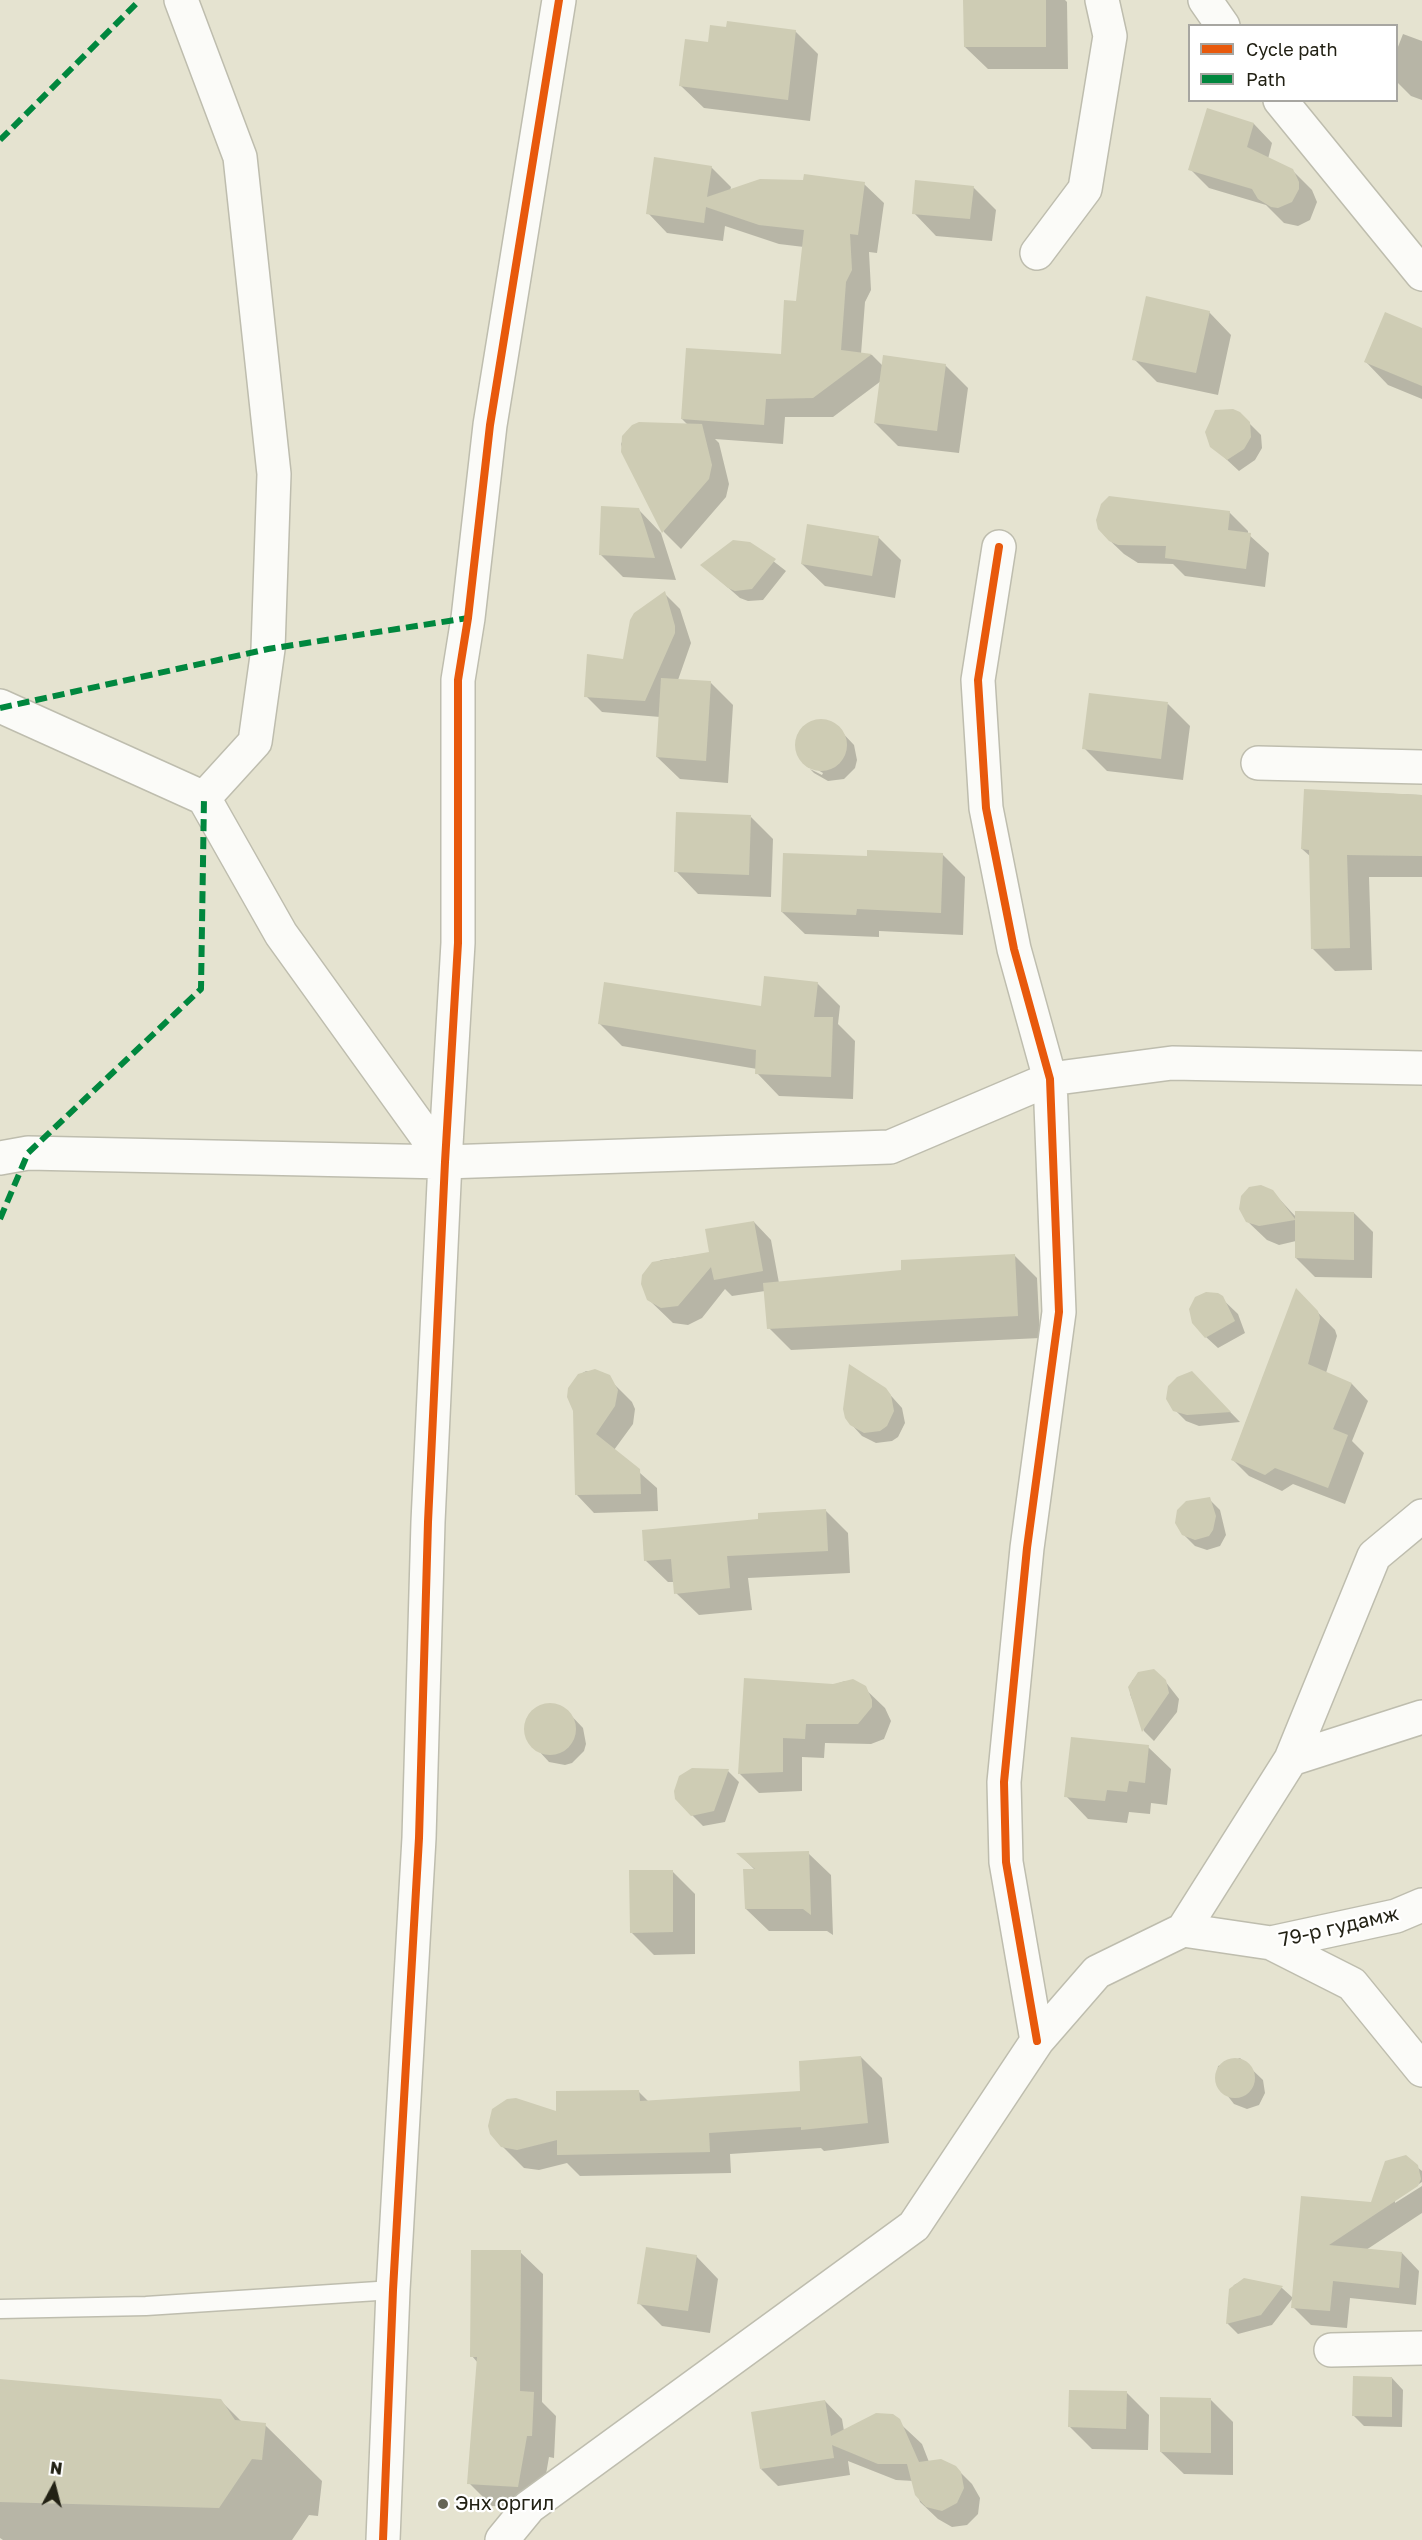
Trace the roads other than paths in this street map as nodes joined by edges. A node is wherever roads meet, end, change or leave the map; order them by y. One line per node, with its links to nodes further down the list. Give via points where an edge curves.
1 (180, 0): 13 (street, via 240,157 274,474 268,649 255,742)
2 (559, 0): 17 (street, via 490,424 458,680 458,943)
3 (1102, 0): 7 (street, via 1110,36 1085,189)
4 (1205, 0): 5 (street)
5 (1222, 24)
6 (1282, 102): 8 (street)
7 (1037, 253)
8 (1422, 274)
9 (999, 547): 15 (street, via 978,680 986,808 1014,949)
10 (0, 706): 13 (street)
11 (1258, 763): 12 (street)
12 (1422, 767)
13 (204, 798): 17 (street, via 281,934)
14 (1422, 1068): 15 (street, via 1172,1063)
15 (1050, 1079): 17 (street, via 890,1147); 24 (street, via 1059,1312 1027,1548 1004,1782 1006,1862)
16 (0, 1158): 17 (street, via 28,1153)
17 (445, 1162): 26 (street, via 428,1522 419,1838)
18 (1422, 1515): 20 (street, via 1374,1556)
19 (1422, 1717): 20 (street)
20 (1291, 1759): 22 (street)
21 (1422, 1905): 23 (street, 79-р гудамж, via 1396,1916)
22 (1183, 1930): 23 (street, 79-р гудамж); 24 (street, via 1097,1972)
23 (1271, 1943): 25 (street, via 1352,1984)
24 (1037, 2041): 31 (street, via 914,2226 530,2507)
25 (1422, 2070)
26 (393, 2290): 27 (lane, via 146,2306); 30 (street)
27 (0, 2309)
28 (1422, 2348): 29 (street)
29 (1331, 2350)
30 (383, 2540)
31 (502, 2540)

